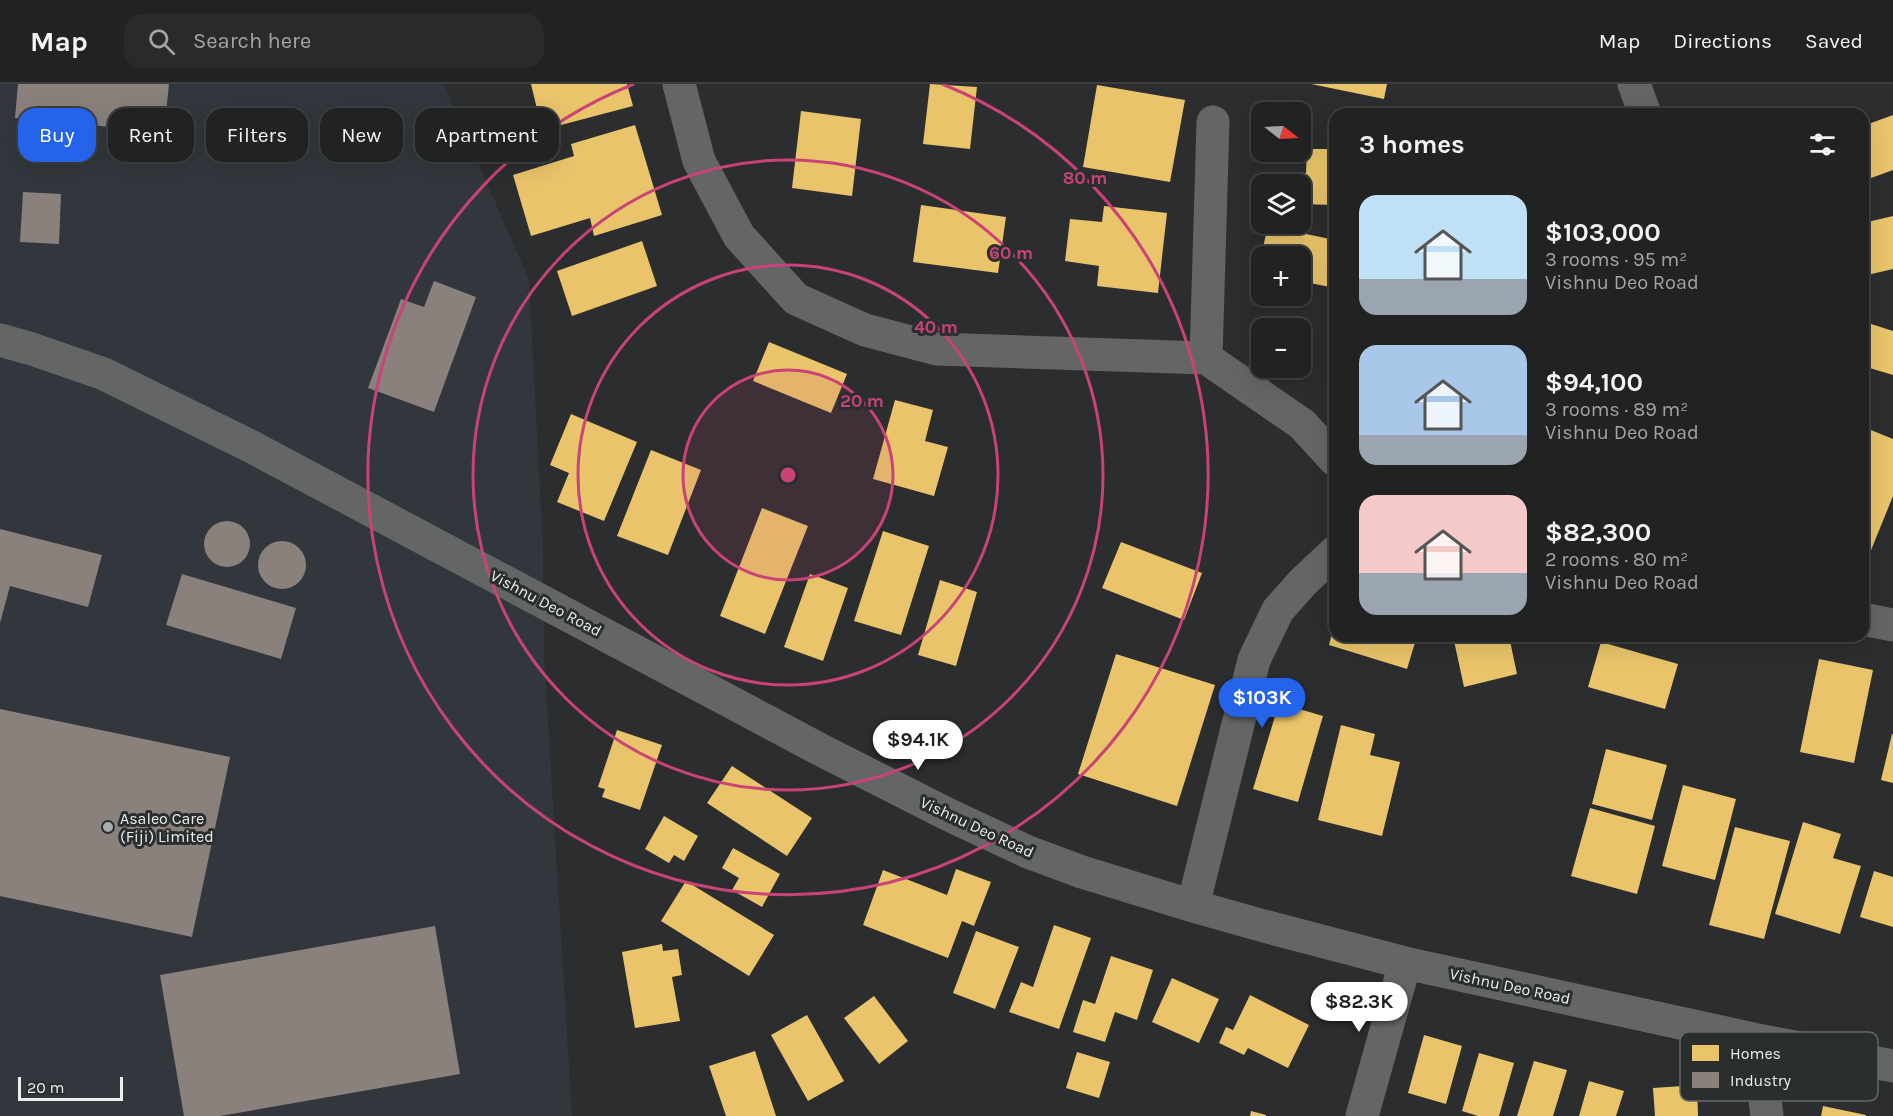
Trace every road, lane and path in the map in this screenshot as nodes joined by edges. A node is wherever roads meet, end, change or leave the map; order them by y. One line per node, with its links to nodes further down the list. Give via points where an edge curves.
1 (679, 84): 6 (street, via 699,161 739,236 796,299 865,330 937,349)
2 (1634, 84): 3 (street)
3 (1644, 108)
4 (1213, 122): 6 (street)
5 (0, 340): 11 (street, Vishnu Deo Road, via 104,374 255,448 810,745 957,819 1082,872)
6 (1206, 357): 7 (street, via 1302,424)
7 (1329, 453)
8 (1329, 558): 11 (street, via 1278,610 1254,660)
9 (1869, 620): 10 (street)
10 (1893, 625)
11 (1193, 906): 12 (street, Vishnu Deo Road)
12 (1405, 963): 13 (street, Vishnu Deo Road); 17 (street)
13 (1721, 1032)
14 (1878, 1063): 15 (street, Vishnu Deo Road)
15 (1893, 1066)
16 (1765, 1101): 18 (street)
17 (1362, 1116)
18 (1767, 1116)

